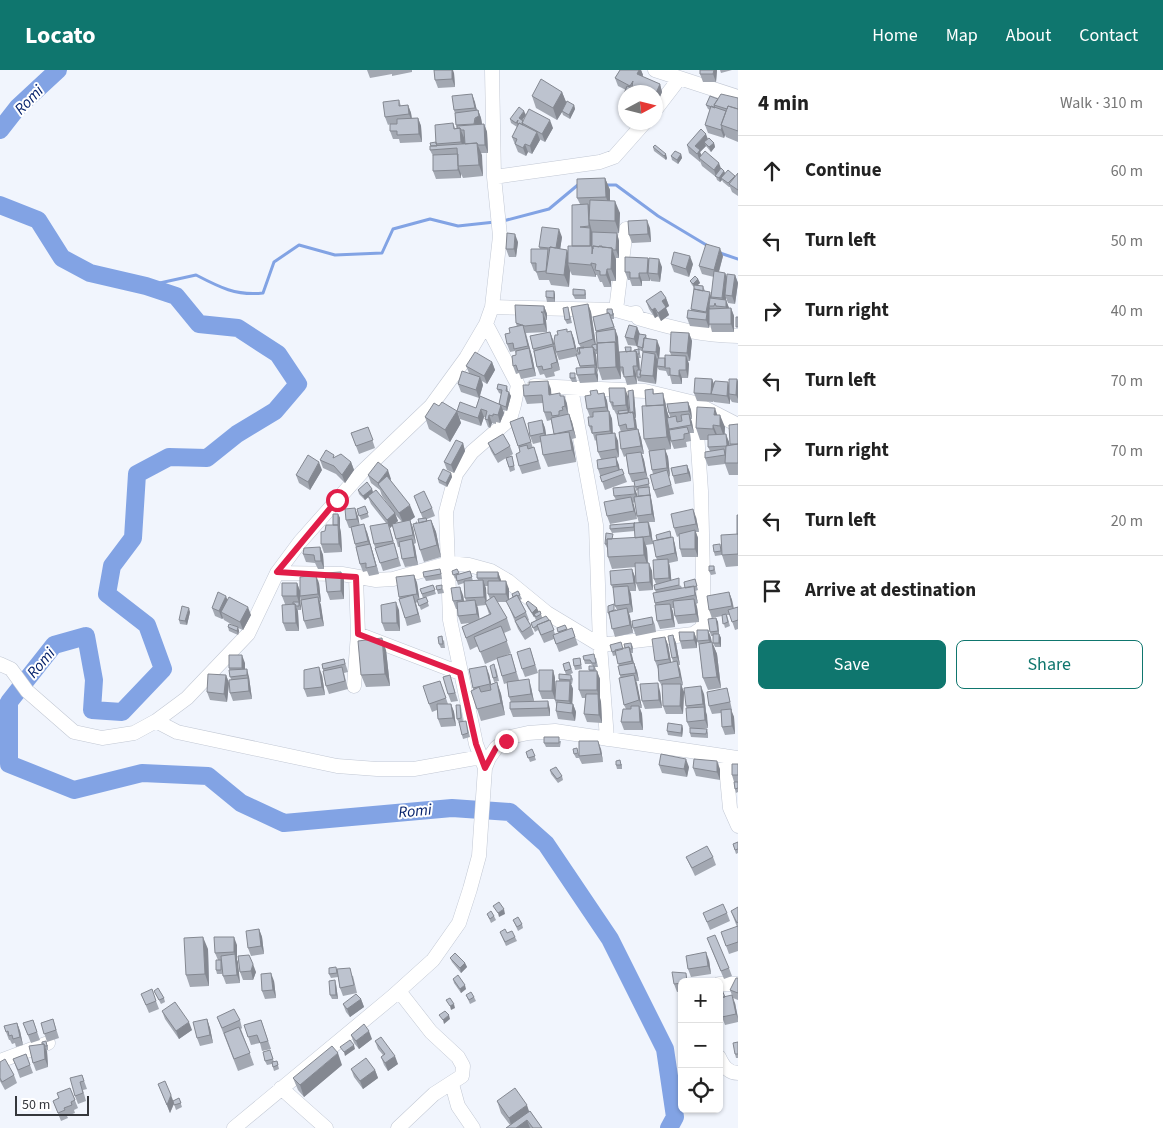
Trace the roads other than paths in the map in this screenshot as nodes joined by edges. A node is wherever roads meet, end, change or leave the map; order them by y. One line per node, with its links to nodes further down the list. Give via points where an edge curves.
1 (492, 70): 7 (street)
2 (655, 70): 3 (street)
3 (679, 79): 4 (street); 5 (street)
4 (738, 97)
5 (663, 100)
6 (638, 130): 7 (street, via 614,157 600,162)
7 (494, 176): 9 (street, via 500,236)
8 (626, 229): 10 (street)
9 (492, 307): 10 (street); 11 (street)
10 (616, 310): 12 (street, via 636,313 638,318 674,329 711,336)
11 (486, 324): 13 (street); 18 (street, via 431,406 362,472)
12 (738, 336)
13 (518, 385): 14 (street); 17 (street, via 510,419 472,452 456,474 446,512)
14 (571, 388): 15 (street, via 645,391); 21 (street, via 596,525)
15 (695, 403): 16 (street); 21 (street, via 701,491 702,628 693,634)
16 (738, 425)
17 (449, 563): 19 (street, via 393,580); 21 (street, via 491,571 547,613); 23 (street, via 450,620)
18 (277, 572): 19 (street); 25 (street, via 248,634 187,698)
19 (356, 577): 20 (street)
20 (358, 634): 23 (street); 24 (street)
21 (600, 644): 26 (street)
22 (6, 667): 25 (street, via 27,691 74,732 102,738 134,733)
23 (460, 673): 28 (street)
24 (354, 686)
25 (156, 721): 28 (street, via 177,732 337,766 414,769)
26 (607, 739): 27 (street); 28 (street, via 555,731 528,732 510,737)
27 (731, 757): 29 (street, via 730,808)
28 (483, 762): 32 (street, via 485,788 479,856 459,923 432,960)
29 (738, 826)
30 (723, 984): 31 (street)
31 (738, 984)
32 (399, 991): 37 (street, via 432,1032 458,1057 463,1066 462,1076); 38 (street)
33 (48, 1043): 34 (street)
34 (0, 1061)
35 (723, 1066): 36 (street, via 732,1073)
36 (738, 1073)
37 (452, 1084): 41 (street, via 434,1094); 42 (street, via 458,1106)
38 (281, 1088): 39 (street); 40 (street)
39 (234, 1128)
40 (326, 1128)
41 (398, 1128)
42 (474, 1128)

